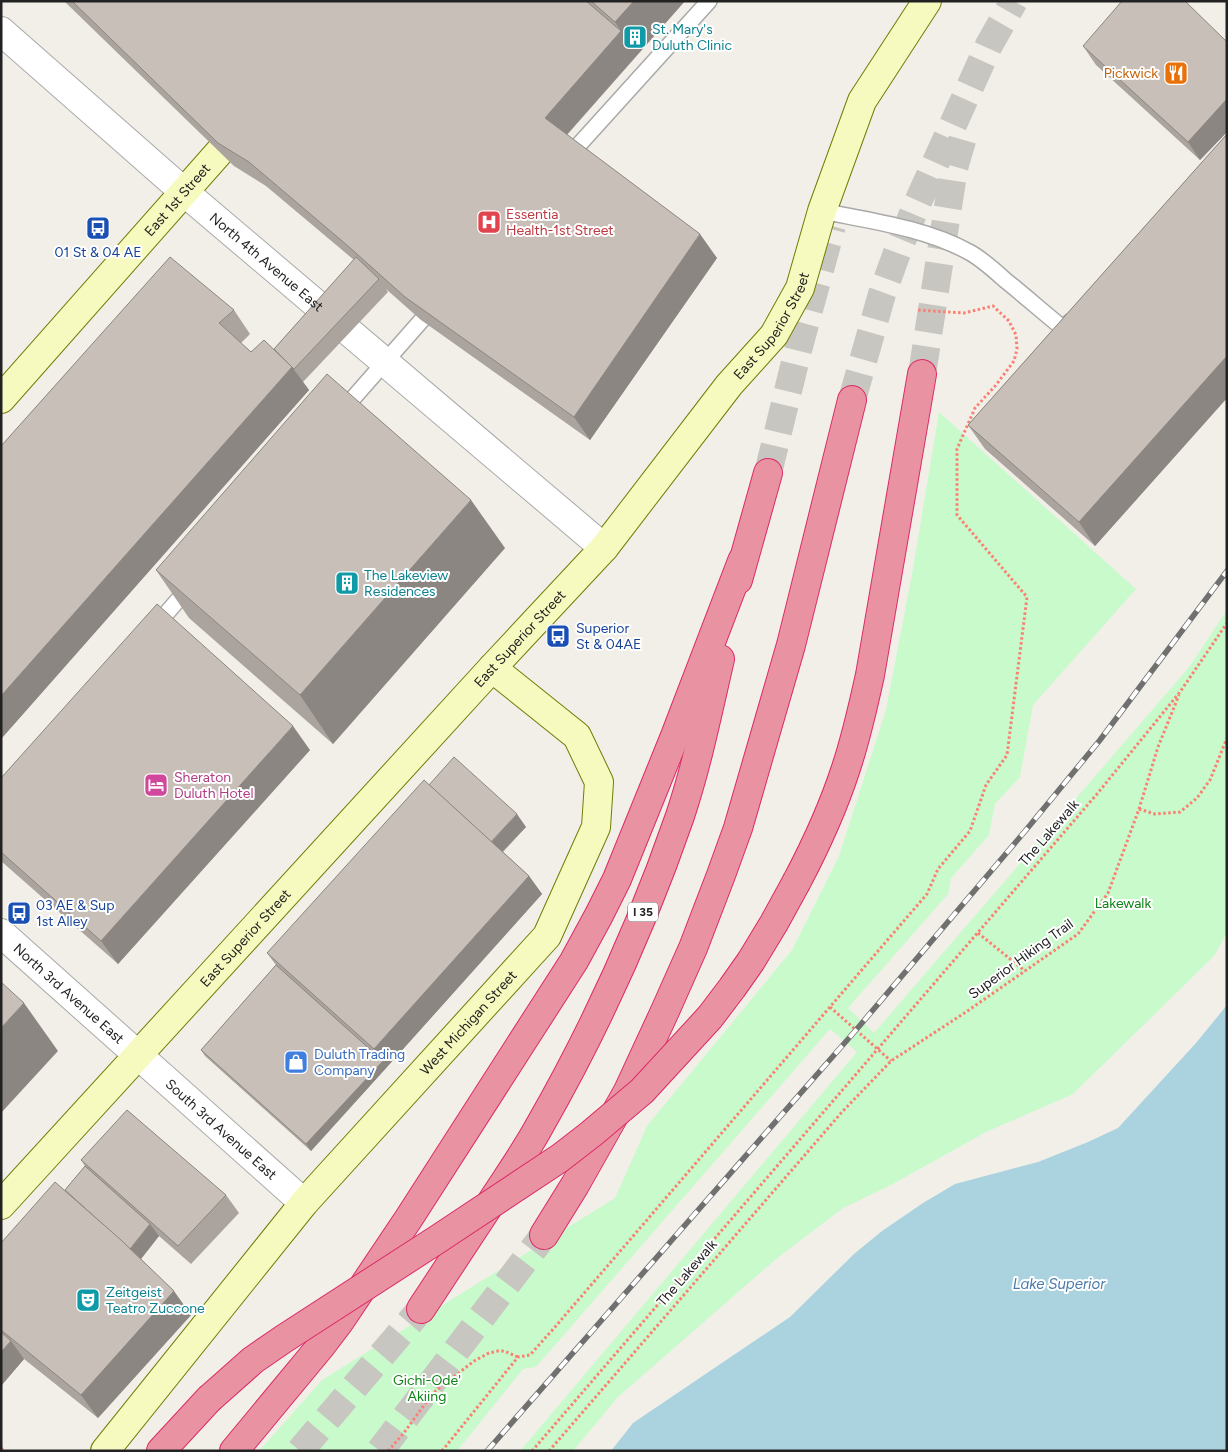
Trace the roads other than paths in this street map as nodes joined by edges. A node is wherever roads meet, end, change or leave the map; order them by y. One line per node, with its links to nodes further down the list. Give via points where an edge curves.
1 (709, 1): 5 (lane)
2 (926, 1): 7 (street, East Superior Street, via 862,101)
3 (1, 31): 6 (street, North 4th Avenue East)
4 (262, 104): 6 (street, East 1st Street)
5 (555, 172)
6 (183, 191): 10 (street, North 4th Avenue East); 12 (street, East 1st Street)
7 (822, 211): 9 (lane, via 912,231 971,253 1061,333); 16 (street, East Superior Street, via 800,288 774,336 729,385)
8 (441, 298): 10 (lane)
9 (1083, 308)
10 (384, 362): 14 (lane); 16 (street, North 4th Avenue East)
11 (922, 374): 28 (highway, bridge, via 871,666 846,770 797,881 770,931 732,988 642,1091 592,1134 254,1360 209,1398)
12 (1, 399)
13 (852, 400): 25 (highway, via 792,645 721,875 689,957 628,1091)
14 (332, 422)
15 (768, 473): 17 (highway, I 35)
16 (604, 548): 20 (street, East Superior Street)
17 (742, 562): 26 (highway, I 35, via 690,783 656,882 625,956 540,1126); 29 (highway, via 617,879 574,961 340,1321)
18 (202, 572): 19 (lane)
19 (144, 640)
20 (492, 668): 22 (street, East Superior Street); 23 (street, West Michigan Street, via 578,736 599,782 596,827 547,936)
21 (1, 933): 22 (street, North 3rd Avenue East)
22 (138, 1055): 23 (street, South 3rd Avenue East); 24 (street, East Superior Street)
23 (304, 1203): 27 (street, West Michigan Street)
24 (1, 1206)
25 (544, 1235)
26 (421, 1309)
27 (105, 1451)
28 (161, 1451)
29 (234, 1451)

